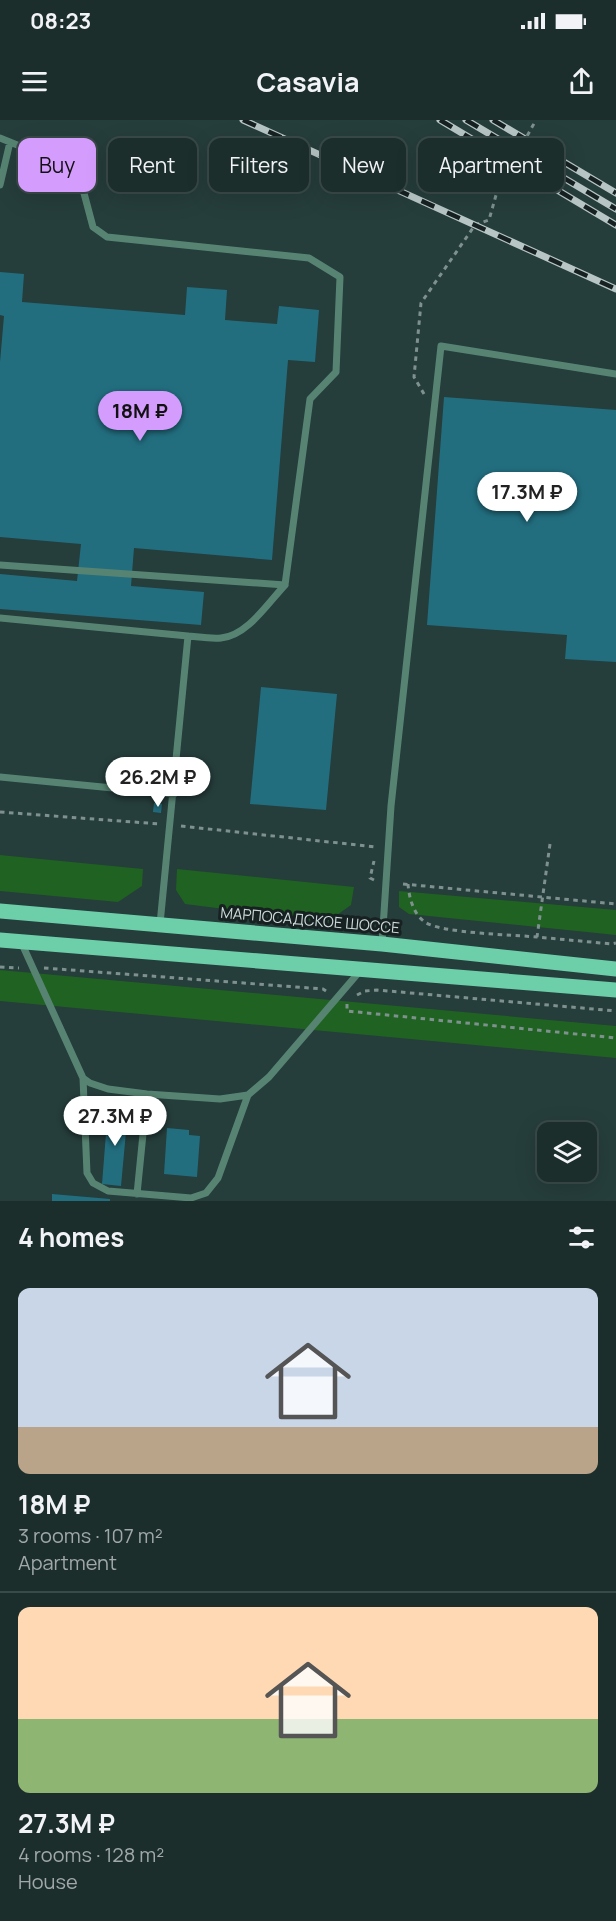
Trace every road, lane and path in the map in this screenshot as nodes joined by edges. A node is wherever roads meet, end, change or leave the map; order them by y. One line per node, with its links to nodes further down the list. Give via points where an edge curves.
1 (536, 120): 6 (path, via 498,188 489,220 475,225 421,303 414,377)
2 (0, 138): 3 (lane)
3 (10, 142): 4 (lane); 8 (lane, via 69,166 81,182 93,226 107,237 309,258 340,277 336,372 310,399)
4 (0, 185)
5 (616, 374): 6 (lane, via 441,346)
6 (434, 411): 28 (lane, via 391,806)
7 (0, 565): 8 (lane)
8 (285, 585): 10 (lane, via 234,635)
9 (0, 618): 10 (lane)
10 (188, 636): 12 (lane)
11 (0, 777): 12 (lane)
12 (174, 794): 21 (lane)
13 (0, 812): 14 (path)
14 (162, 825)
15 (180, 826): 17 (path, via 376,847 370,879)
16 (550, 844): 18 (path)
17 (374, 880)
18 (542, 897): 19 (path); 22 (path, via 406,884 419,916); 24 (path)
19 (616, 904)
20 (0, 910): 21 (main road, МАРПОСАДСКОЕ ШОССЕ)
21 (160, 924): 28 (main road, МАРПОСАДСКОЕ ШОССЕ)
22 (437, 927): 23 (path); 24 (path)
23 (437, 933)
24 (537, 937): 27 (path)
25 (0, 940): 26 (main road)
26 (21, 941): 33 (main road); 39 (lane)
27 (614, 943): 29 (path)
28 (382, 944): 29 (main road, МАРПОСАДСКОЕ ШОССЕ); 34 (main road)
29 (614, 961)
30 (0, 967): 31 (path)
31 (18, 968)
32 (41, 968): 36 (path, via 323,989)
33 (361, 970): 34 (main road); 41 (lane, via 269,1077)
34 (380, 972): 35 (main road)
35 (616, 990)
36 (326, 998)
37 (616, 1011): 38 (path, via 431,993 365,991 347,1004 347,1011)
38 (616, 1038)
39 (83, 1078): 40 (lane, via 108,1089); 42 (lane, via 87,1173 93,1183 108,1191)
40 (147, 1094): 41 (lane, via 220,1099); 42 (lane)
41 (248, 1095): 42 (lane, via 218,1178 206,1193 191,1198)
42 (137, 1194)

